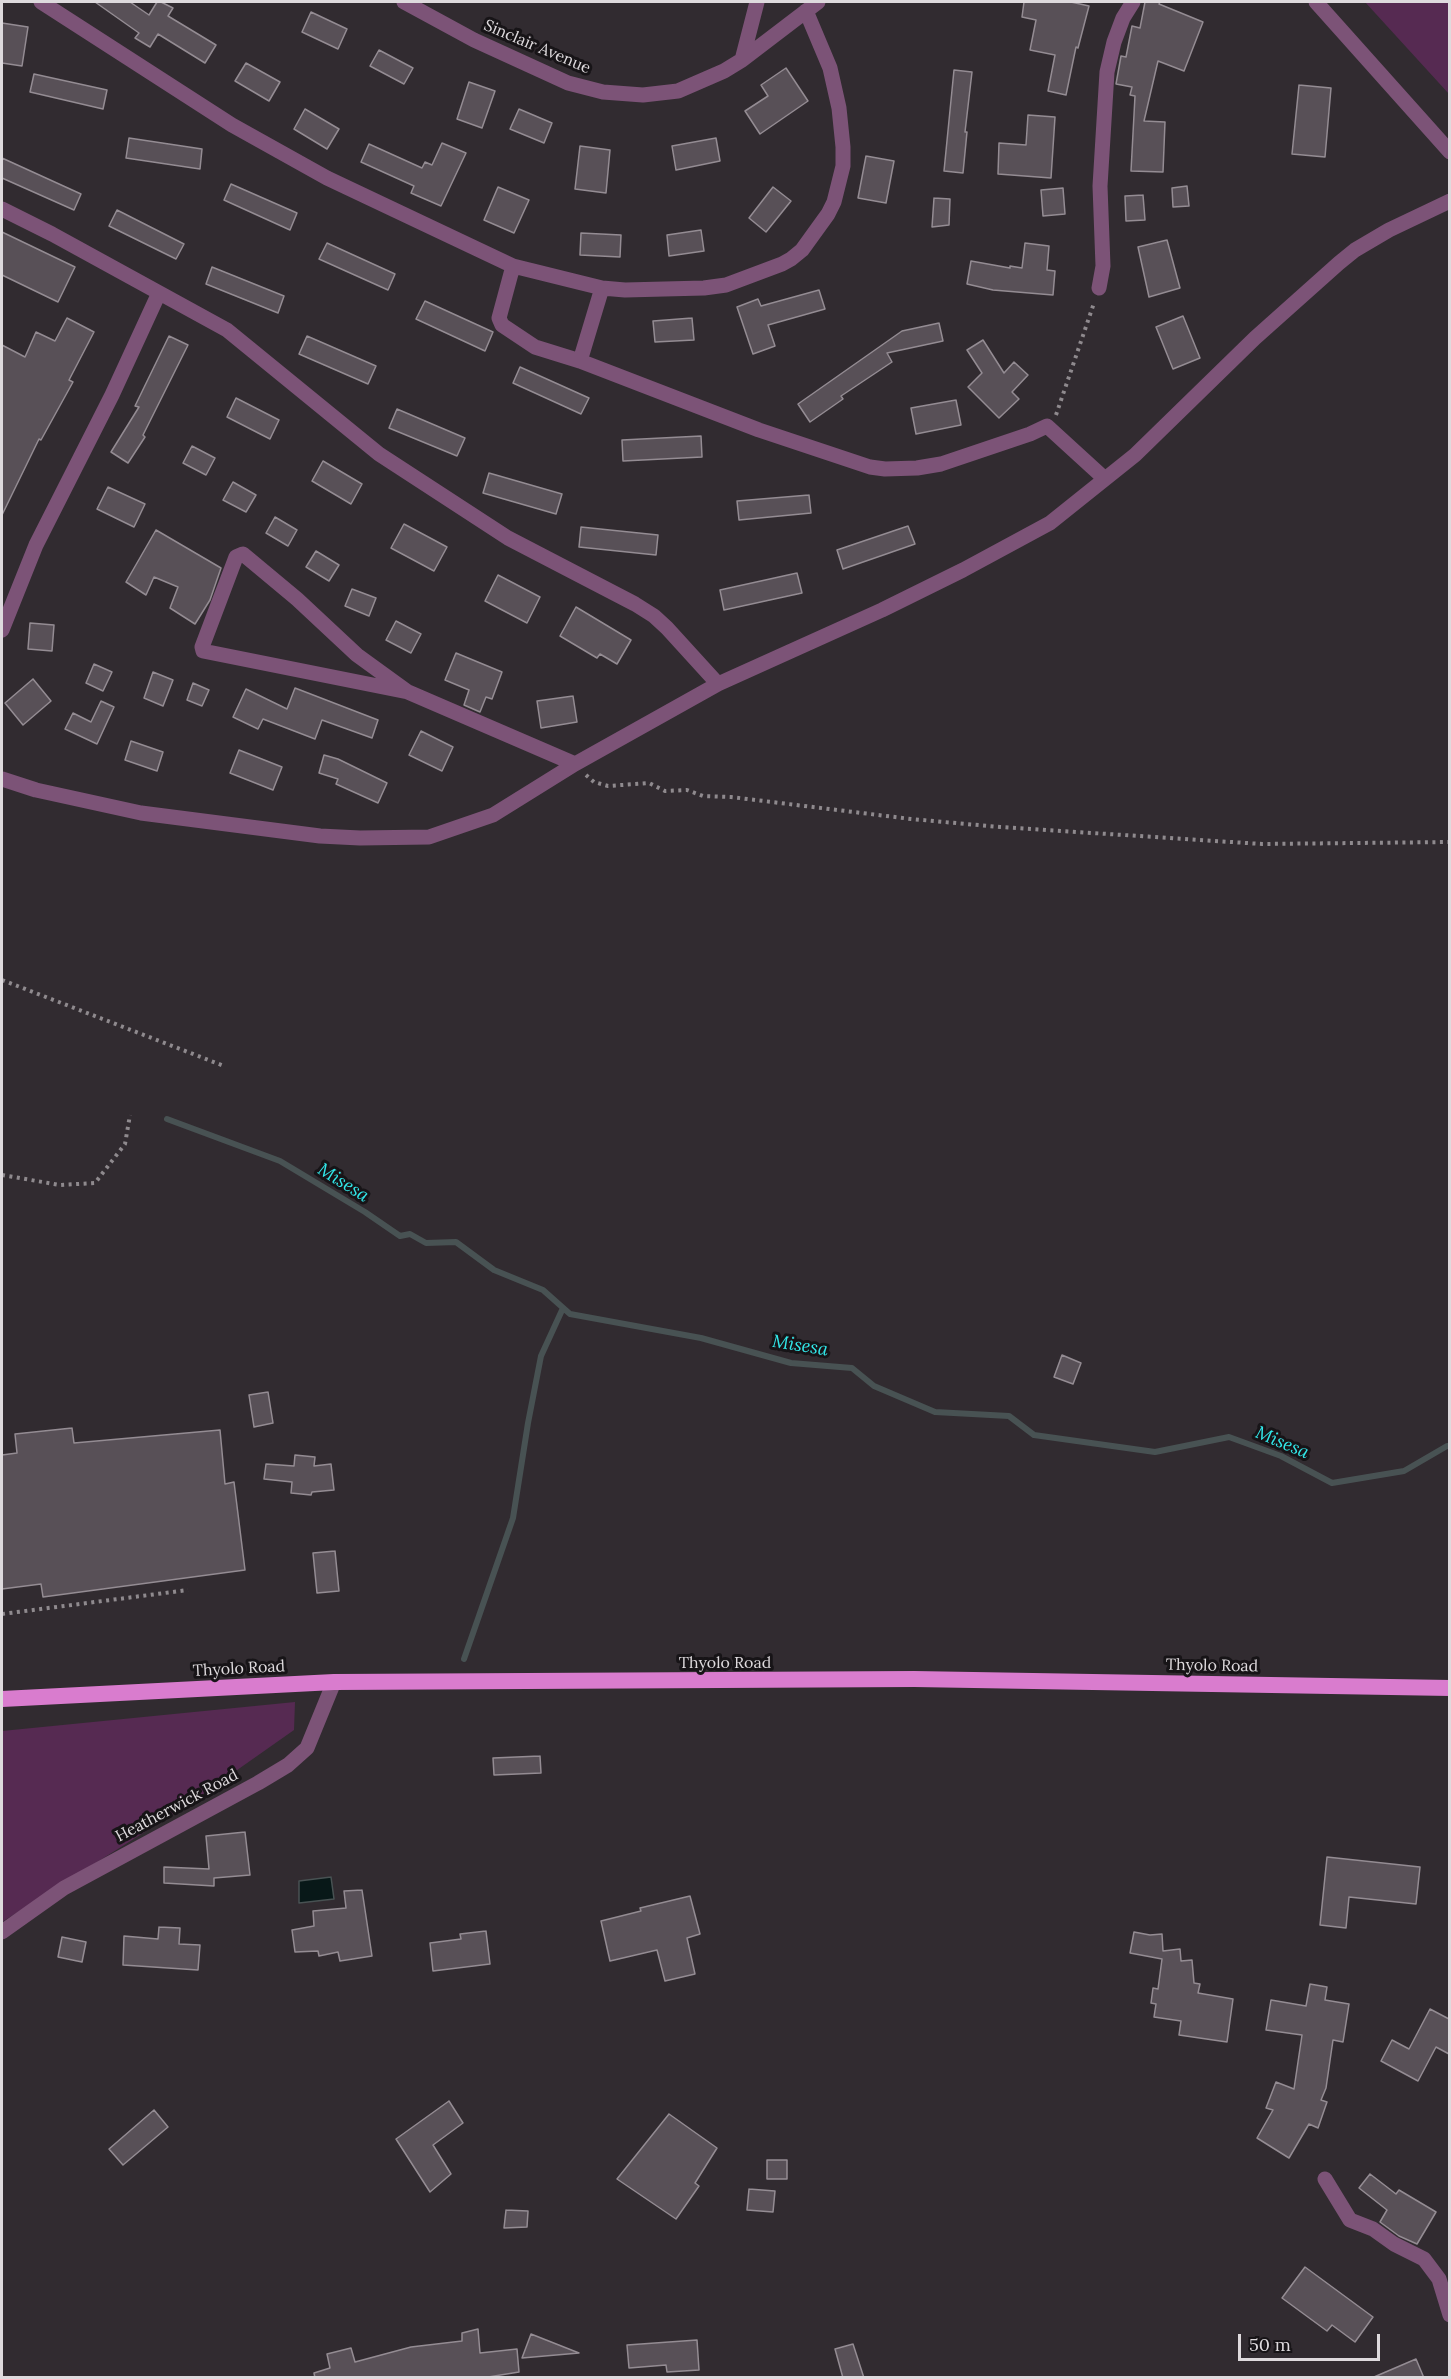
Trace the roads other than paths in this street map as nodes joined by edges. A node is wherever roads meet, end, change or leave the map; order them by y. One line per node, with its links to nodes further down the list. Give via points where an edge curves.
1 (41, 2): 11 (street, via 204,108 289,157)
2 (404, 2): 7 (street, Sinclair Avenue, via 474,40 568,83 603,92 643,95 678,91)
3 (757, 2): 7 (street)
4 (1133, 2): 13 (street, via 1114,42 1107,72 1100,186)
5 (1316, 2): 8 (street)
6 (812, 6): 7 (street, Sinclair Avenue); 12 (street, via 838,108 843,166 834,202 802,250 782,264 726,285)
7 (742, 60)
8 (1449, 152)
9 (1449, 201): 16 (street, via 1347,256 1255,338 1135,455)
10 (2, 209): 14 (street)
11 (513, 266): 12 (street); 15 (street, via 499,318 502,325 535,347)
12 (602, 288): 15 (street)
13 (1100, 288)
14 (159, 293): 17 (street, via 36,545); 18 (street, via 227,330 400,469 508,538 654,616)
15 (580, 361): 16 (street, via 759,430 870,467 885,470 941,464 1047,426)
16 (1105, 478): 18 (street, via 1050,523 963,570)
17 (2, 630)
18 (718, 684): 20 (street)
19 (408, 692): 19 (street, via 357,655 243,554 237,555 203,651); 20 (street)
20 (575, 764): 21 (street, via 499,813 456,830 415,838 320,836 141,813)
21 (2, 779)
22 (334, 1682): 23 (highway, Thyolo Road, via 914,1679); 24 (highway, Thyolo Road); 25 (street, Heatherwick Road, via 307,1748 288,1765 64,1888)
23 (1449, 1688)
24 (2, 1699)
25 (2, 1932)
26 (1325, 2179): 27 (street, via 1350,2220 1424,2259 1439,2279)
27 (1449, 2315)

